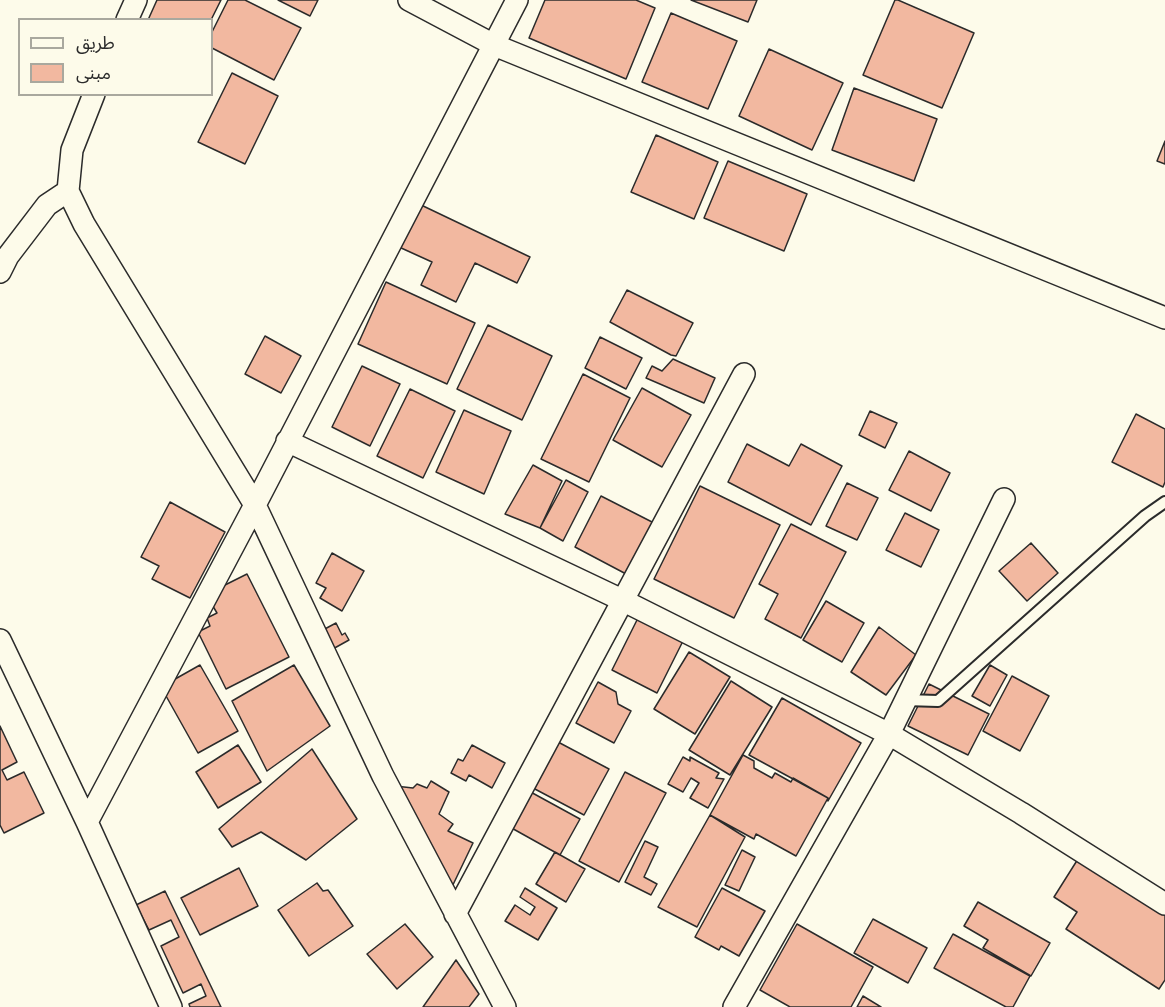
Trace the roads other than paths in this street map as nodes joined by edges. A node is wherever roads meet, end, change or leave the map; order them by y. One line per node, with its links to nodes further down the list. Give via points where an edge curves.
1 (136, 0): 4 (street)
2 (409, 0): 5 (street)
3 (517, 0): 5 (street)
4 (128, 18)
5 (494, 45): 9 (street); 11 (street)
6 (93, 96): 7 (street, via 72,150)
7 (68, 191): 8 (street, via 47,205); 14 (street, via 84,224)
8 (0, 272)
9 (1165, 318)
10 (744, 374): 15 (street)
11 (287, 441): 14 (street); 15 (street)
12 (1004, 499): 17 (street)
13 (1165, 502): 17 (lane, via 938,701)
14 (255, 505): 19 (street); 21 (street, via 382,776)
15 (622, 600): 18 (street); 21 (street)
16 (0, 640): 19 (street)
17 (906, 700): 18 (street)
18 (889, 734): 20 (street); 24 (street)
19 (87, 822): 22 (street)
20 (1165, 904)
21 (455, 914): 23 (street)
22 (171, 1007)
23 (505, 1007)
24 (734, 1007)

